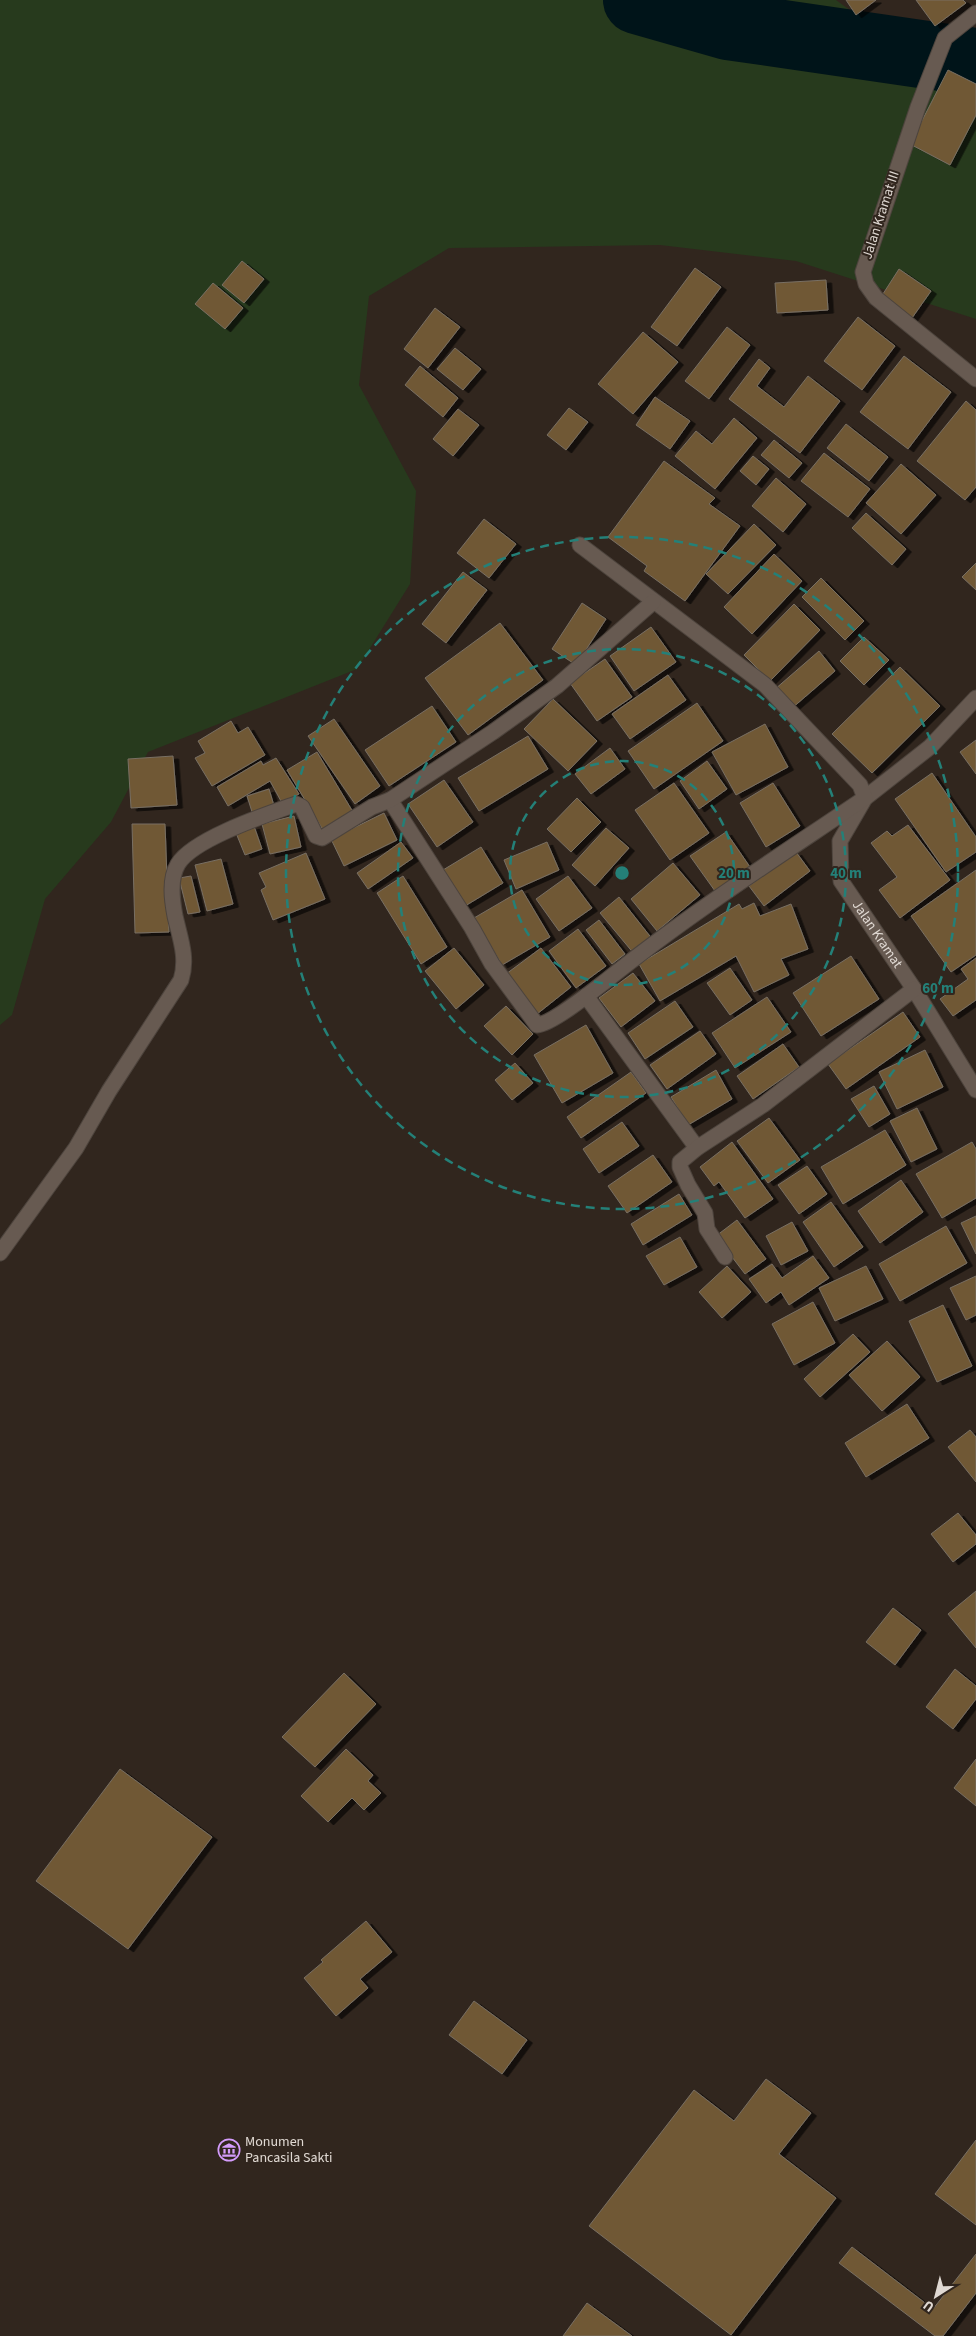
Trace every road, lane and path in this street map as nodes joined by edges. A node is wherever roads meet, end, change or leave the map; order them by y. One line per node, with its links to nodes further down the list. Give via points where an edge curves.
1 (976, 13): 2 (street, Jalan Kramat III, via 945,38 924,90 863,272 866,284 876,298)
2 (976, 379)
3 (580, 545): 4 (street)
4 (653, 602): 6 (street, via 765,685 860,786); 7 (street, via 557,686)
5 (976, 698): 6 (street, Jalan Kramat, via 930,747)
6 (866, 798): 8 (street, Jalan Kramat, via 840,841 841,881); 9 (street, via 694,915)
7 (390, 800): 9 (street, via 492,964 534,1022 541,1025); 12 (street, via 372,807 322,838 316,836 302,807 296,804 234,828 183,858 172,882 185,964 181,980 108,1091 76,1148)
8 (914, 989): 10 (street, Jalan Kramat); 11 (street, via 763,1105)
9 (586, 996): 11 (street)
10 (976, 1090)
11 (697, 1148): 13 (street, via 682,1160 680,1167 705,1213 707,1229)
12 (0, 1254)
13 (725, 1257)

